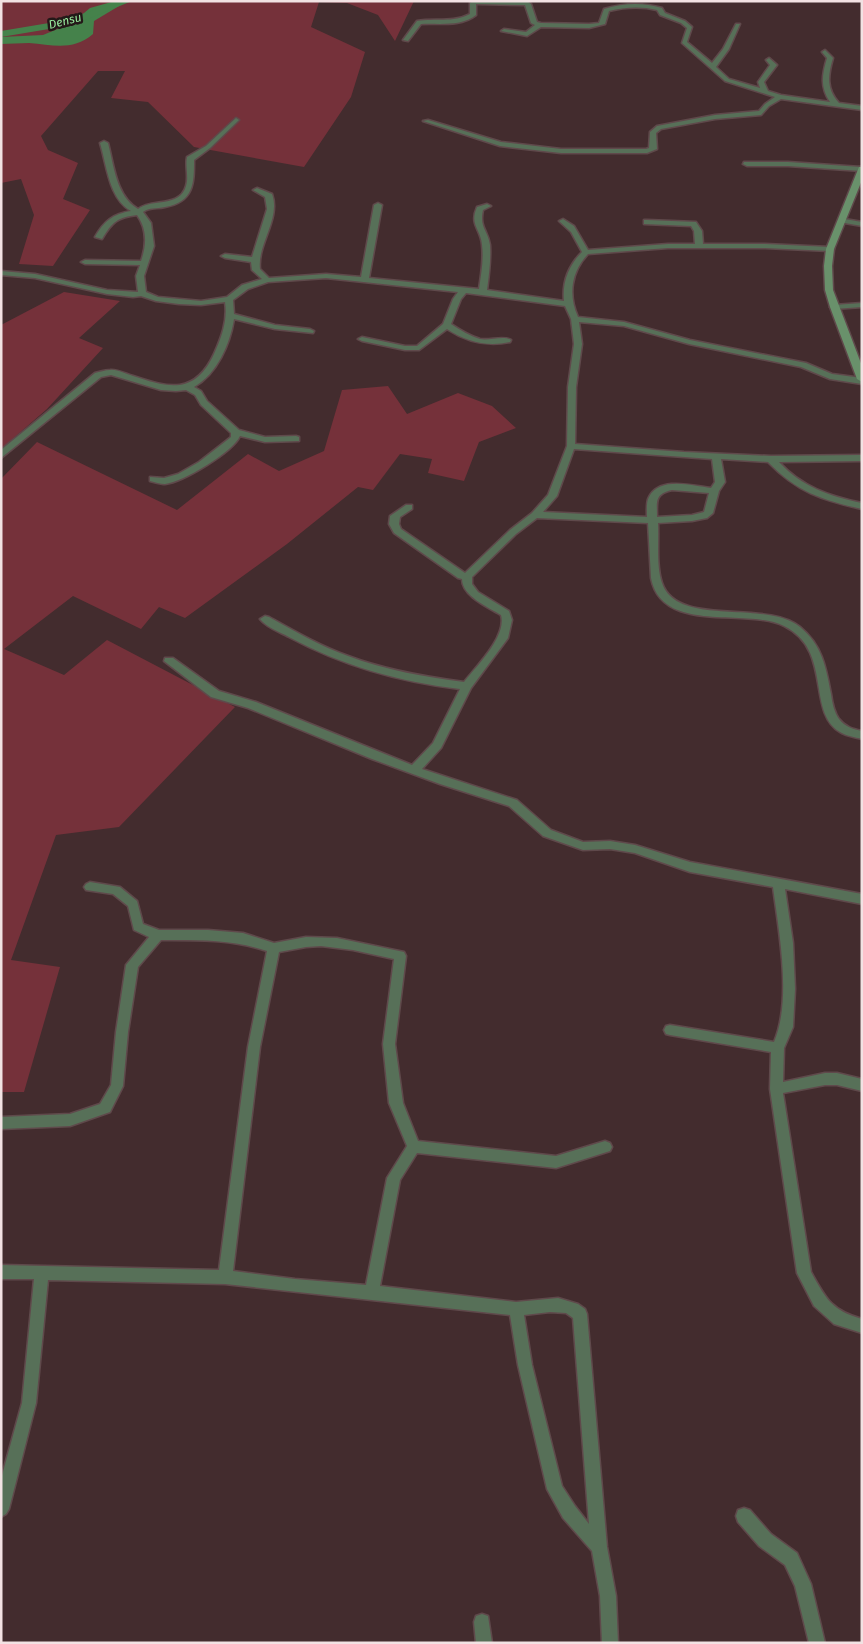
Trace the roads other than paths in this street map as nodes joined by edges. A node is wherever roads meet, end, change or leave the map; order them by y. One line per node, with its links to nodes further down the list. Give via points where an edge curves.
1 (534, 1): 2 (street)
2 (530, 11): 3 (street, via 534,23); 6 (street, via 524,2 473,3 473,15 468,19 419,22)
3 (540, 25): 5 (street, via 527,34); 9 (street, via 602,24 606,10 621,5 652,6 690,28 684,42)
4 (738, 25): 9 (street)
5 (504, 31)
6 (406, 40)
7 (825, 52): 12 (street, via 830,58 824,82 829,97)
8 (769, 60): 10 (street, via 774,65 761,82)
9 (712, 68): 10 (street, via 727,80)
10 (765, 92): 11 (street)
11 (780, 96): 12 (street); 15 (street, via 761,112 659,127 653,132 652,149 646,151 562,151 500,144)
12 (837, 105): 13 (street)
13 (862, 108)
14 (236, 120): 22 (street, via 190,159 190,186 182,198)
15 (426, 120)
16 (104, 143): 22 (street, via 118,194 128,206)
17 (747, 164): 18 (street)
18 (862, 169): 23 (street)
19 (257, 190): 32 (street, via 269,196 271,210)
20 (378, 205): 36 (street)
21 (487, 206): 39 (street, via 480,209 476,221 486,242)
22 (139, 212): 27 (street, via 119,215); 34 (street, via 147,223 150,246)
23 (842, 220): 26 (street); 29 (street)
24 (563, 221): 30 (street, via 570,225)
25 (647, 222): 28 (street, via 693,224 698,231)
26 (862, 224)
27 (99, 237)
28 (699, 246): 29 (street); 30 (street)
29 (830, 249): 44 (street, via 829,290)
30 (586, 252): 42 (street, via 577,261 569,280)
31 (226, 256): 32 (street)
32 (255, 260): 37 (street, via 256,270)
33 (85, 262): 34 (street)
34 (145, 262): 40 (street, via 140,276)
35 (1, 273): 40 (street, via 35,276 107,292)
36 (365, 279): 37 (street, via 326,276); 38 (street)
37 (267, 280): 41 (street, via 244,287)
38 (464, 290): 39 (street); 47 (street)
39 (483, 292): 42 (street)
40 (142, 293): 41 (street, via 156,299 180,302)
41 (229, 299): 45 (street)
42 (568, 304): 46 (street)
43 (862, 305): 44 (street)
44 (834, 307): 51 (street)
45 (232, 316): 48 (street); 52 (street, via 212,367 203,381)
46 (575, 319): 51 (street, via 624,324 689,342 803,365 830,376); 55 (street, via 578,344 572,387)
47 (447, 326): 49 (street, via 420,348); 50 (street, via 464,337 481,342)
48 (310, 332)
49 (362, 339)
50 (507, 340)
51 (862, 380)
52 (189, 388): 53 (street, via 198,393 204,403); 56 (street, via 162,389 103,372)
53 (236, 432): 54 (street, via 256,438); 60 (street, via 236,438 201,465 165,482)
54 (296, 439)
55 (571, 446): 57 (street); 64 (street, via 552,496)
56 (1, 455)
57 (716, 457): 59 (street); 61 (street, via 720,482)
58 (862, 458): 59 (street)
59 (771, 459): 62 (street, via 788,478 807,491)
60 (154, 478)
61 (714, 492): 65 (street, via 711,506 704,516); 65 (street, via 662,490 652,499)
62 (862, 506)
63 (409, 507): 66 (street, via 395,516 397,531 453,572)
64 (535, 515): 65 (street); 66 (street)
65 (652, 519): 70 (street, via 657,584 667,598 701,612 761,617 787,623 811,643 819,658 832,719 844,730)
66 (467, 576): 69 (street, via 467,585 475,594 505,613 507,620 503,638)
67 (265, 619): 69 (street, via 327,652 364,665 427,681)
68 (169, 661): 71 (street, via 215,694 252,705)
69 (467, 686): 71 (street, via 437,745)
70 (862, 735)
71 (414, 770): 72 (street, via 513,803 547,833 583,846 635,849 690,867)
72 (778, 883): 74 (street); 78 (street, via 787,943 789,989 787,1027)
73 (90, 887): 75 (street, via 116,890 133,904 138,927)
74 (862, 899)
75 (158, 935): 76 (street, via 243,938); 81 (street, via 132,965 117,1086 105,1108 70,1120)
76 (274, 948): 82 (street, via 289,943 325,940 400,956 389,1044 396,1103); 86 (street, via 254,1047)
77 (670, 1030): 78 (street)
78 (778, 1048): 80 (street)
79 (862, 1085): 80 (street, via 825,1079)
80 (776, 1089): 89 (street, via 804,1273 819,1301 839,1319)
81 (1, 1123)
82 (414, 1147): 83 (street, via 556,1162); 87 (street, via 394,1178)
83 (605, 1147)
84 (1, 1272): 85 (street)
85 (42, 1274): 86 (street); 90 (street, via 29,1402)
86 (224, 1277): 87 (street)
87 (372, 1292): 88 (street)
88 (516, 1310): 92 (street, via 555,1489 569,1512); 92 (street, via 556,1304 572,1306 580,1314)
89 (862, 1326)
90 (1, 1509)
91 (744, 1516): 96 (street, via 765,1540 791,1559 812,1613)
92 (599, 1547): 95 (street, via 608,1596)
93 (482, 1622): 94 (street)
94 (484, 1643)
95 (610, 1643)
96 (817, 1643)

